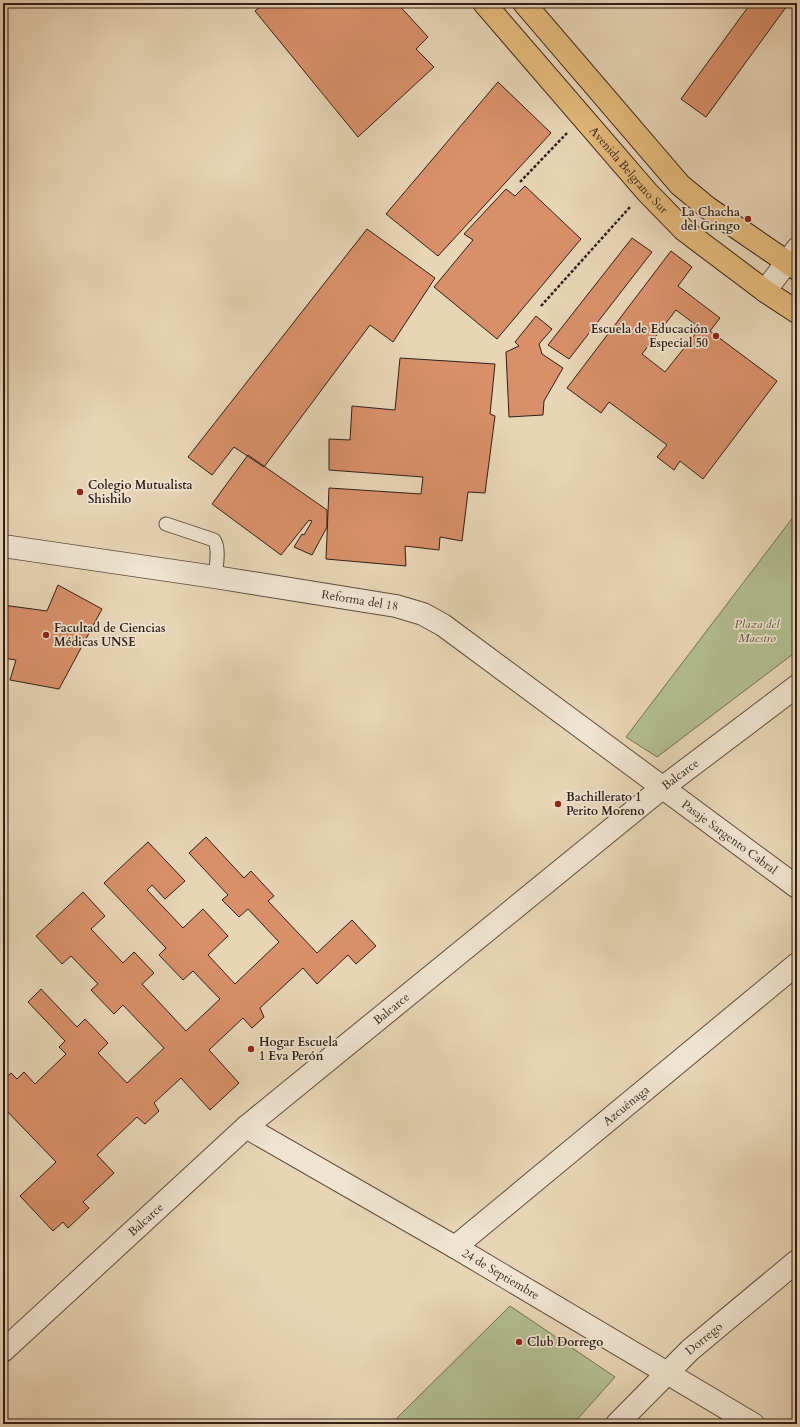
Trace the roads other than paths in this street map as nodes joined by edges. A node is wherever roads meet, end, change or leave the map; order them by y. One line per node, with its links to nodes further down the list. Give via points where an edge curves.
1 (484, 3): 4 (highway, Avenida Belgrano Sur, via 647,192 684,230)
2 (524, 3): 3 (highway, via 680,185 708,208)
3 (794, 260): 4 (street)
4 (765, 291): 5 (highway, Avenida Belgrano Sur)
5 (797, 312)
6 (166, 524): 8 (lane, via 214,540)
7 (3, 546): 8 (street, Reforma del 18)
8 (215, 576): 10 (street, Reforma del 18, via 396,606 423,614 443,625)
9 (797, 686): 10 (street, Balcarce)
10 (662, 788): 11 (street, Pasaje Sargento Cabral); 13 (street, Balcarce)
11 (797, 887)
12 (797, 964): 14 (street, Azcuénaga)
13 (246, 1127): 14 (street, 24 de Septiembre); 16 (street, Balcarce)
14 (455, 1247): 17 (street, 24 de Septiembre)
15 (797, 1261): 17 (street, Dorrego)
16 (3, 1351)
17 (666, 1373): 18 (street, Dorrego); 19 (street, 24 de Septiembre)
18 (618, 1424)
19 (753, 1424)

